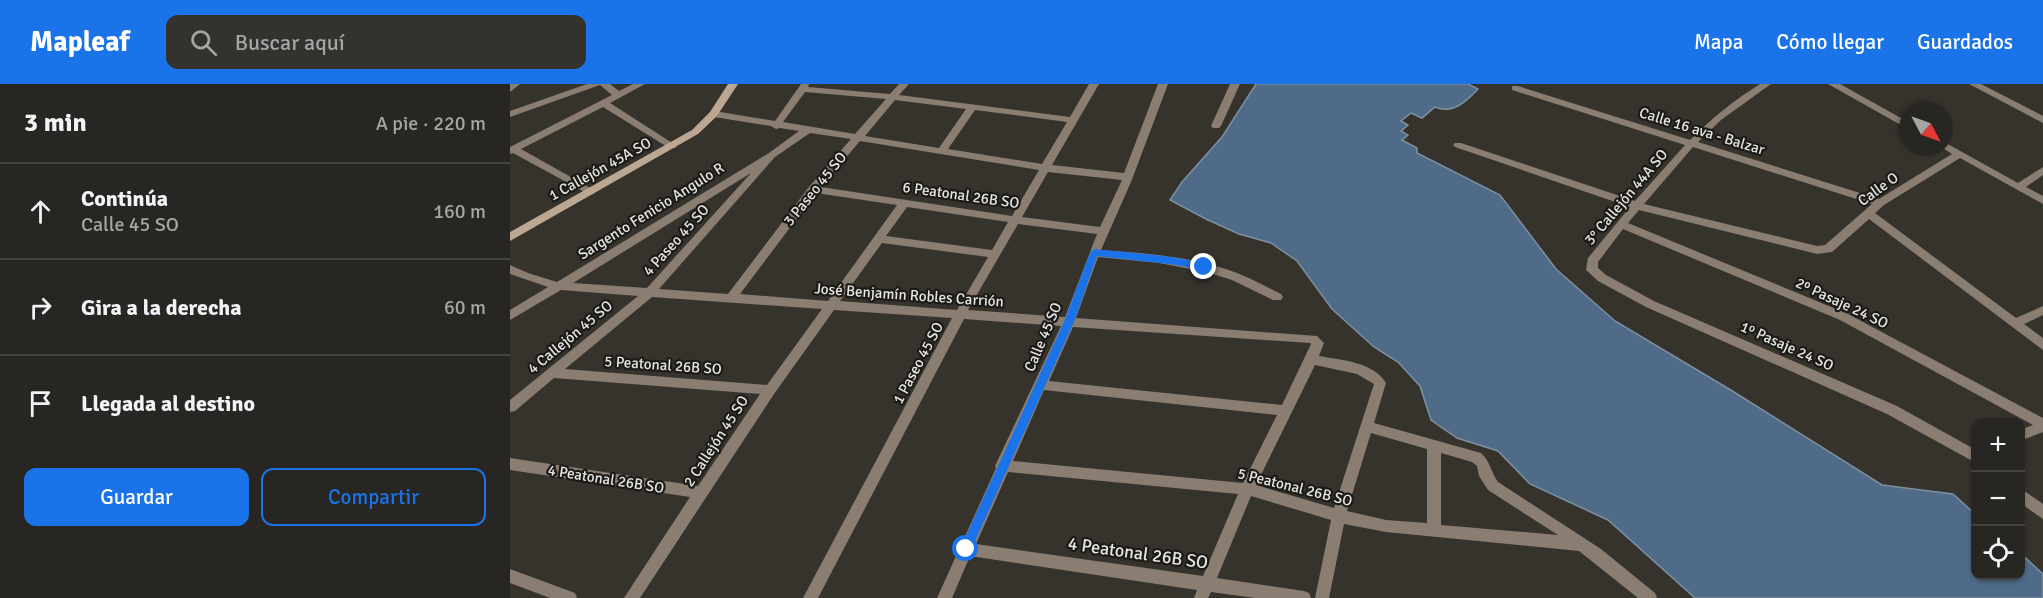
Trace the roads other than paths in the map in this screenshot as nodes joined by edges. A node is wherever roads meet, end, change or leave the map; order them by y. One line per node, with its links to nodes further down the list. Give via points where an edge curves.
1 (515, 84): 15 (street)
2 (596, 84): 20 (street)
3 (604, 84): 16 (street)
4 (640, 84): 16 (street)
5 (733, 84): 21 (street, 1 Callejón 45A SO)
6 (904, 84): 17 (street, 3 Paseo 45 SO)
7 (1094, 84): 22 (street, 1 Paseo 45 SO)
8 (1163, 84): 39 (street, Calle 45 SO)
9 (1235, 84): 26 (street)
10 (1766, 84): 29 (street, 3° Callejón 44A SO, via 1732,107)
11 (1833, 84): 24 (street)
12 (1974, 84): 23 (street)
13 (804, 87): 17 (street); 25 (street)
14 (1515, 88): 29 (street, Calle 16 ava - Balzar)
15 (510, 89)
16 (619, 95): 18 (street)
17 (893, 97): 19 (street); 28 (street, 3 Paseo 45 SO)
18 (604, 103): 31 (street); 32 (street)
19 (972, 108): 22 (street); 34 (street)
20 (510, 114)
21 (714, 114): 25 (street); 31 (street, 1 Callejón 45A SO)
22 (1074, 120): 37 (street, 1 Paseo 45 SO)
23 (2043, 120)
24 (1899, 121)
25 (776, 126): 27 (street)
26 (1216, 126)
27 (807, 130): 28 (street); 35 (street, Sargento Fenicio Angulo R)
28 (856, 139): 34 (street); 41 (street, 3 Paseo 45 SO)
29 (1692, 143): 44 (street, Calle 16 ava - Balzar); 46 (street, 3° Callejón 44A SO)
30 (1458, 145): 46 (street)
31 (672, 146): 42 (street, 1 Callejón 45A SO)
32 (512, 150): 42 (street)
33 (1953, 150): 36 (street)
34 (942, 151): 37 (street)
35 (772, 154): 57 (street, Sargento Fenicio Angulo R); 58 (street, 4 Paseo 45 SO)
36 (1959, 154): 40 (street); 44 (street, Calle O)
37 (1045, 168): 39 (street); 48 (street, 1 Paseo 45 SO)
38 (2043, 170): 40 (street)
39 (1128, 177): 50 (street, Calle 45 SO)
40 (2019, 187): 43 (street)
41 (813, 189): 45 (street, 6 Peatonal 26B SO); 59 (street, 3 Paseo 45 SO)
42 (590, 192): 51 (street, 1 Callejón 45A SO)
43 (2043, 201)
44 (1880, 203): 47 (street, Calle O)
45 (904, 204): 48 (street, 6 Peatonal 26B SO); 52 (street, 2 Callejón 45 SO)
46 (1635, 205): 47 (street, Calle O, via 1817,250 1828,249); 49 (street, 3° Callejón 44A SO)
47 (1868, 213): 66 (street)
48 (1016, 220): 50 (street, 6 Peatonal 26B SO); 54 (street, 1 Paseo 45 SO)
49 (1621, 225): 55 (street, 3° Callejón 44A SO); 74 (street, 2º Pasaje 24 SO, via 1844,317)
50 (1104, 231): 53 (street, Calle 45 SO)
51 (510, 237)
52 (878, 239): 54 (street); 61 (street, 2 Callejón 45 SO)
53 (1094, 253): 60 (street, via 1204,267 1239,278); 65 (street, Calle 45 SO)
54 (996, 254): 63 (street, 1 Paseo 45 SO)
55 (1592, 261): 78 (street, 1º Pasaje 24 SO, via 1592,270 1597,274 1650,304 1892,410)
56 (510, 269): 57 (street, José Benjamín Robles Carrión)
57 (558, 286): 58 (street, José Benjamín Robles Carrión); 64 (street, Sargento Fenicio Angulo R)
58 (650, 292): 59 (street, José Benjamín Robles Carrión); 69 (street, 4 Callejón 45 SO)
59 (731, 297): 61 (street, José Benjamín Robles Carrión)
60 (1276, 297)
61 (831, 303): 63 (street, José Benjamín Robles Carrión); 71 (street, 2 Callejón 45 SO)
62 (2043, 310): 66 (street)
63 (961, 313): 65 (street, José Benjamín Robles Carrión); 93 (street, 1 Paseo 45 SO)
64 (510, 316)
65 (1069, 322): 68 (street, José Benjamín Robles Carrión, via 1310,337 1318,343); 70 (street, Calle 45 SO)
66 (2016, 324): 67 (street)
67 (2043, 345)
68 (1312, 359): 73 (street); 75 (street, via 1378,377 1380,383)
69 (554, 373): 71 (street, 5 Peatonal 26B SO); 72 (street, 4 Callejón 45 SO)
70 (1041, 385): 73 (street); 80 (street, Calle 45 SO)
71 (770, 390): 82 (street, 2 Callejón 45 SO)
72 (510, 407)
73 (1286, 411): 81 (street)
74 (2043, 425): 76 (street)
75 (1368, 427): 77 (street); 85 (street)
76 (2025, 434)
77 (1434, 445): 86 (street); 87 (street, via 1476,457 1483,463 1493,486)
78 (1971, 454)
79 (510, 464): 82 (street, 4 Peatonal 26B SO)
80 (1002, 466): 81 (street, 5 Peatonal 26B SO); 88 (street, Calle 45 SO)
81 (1247, 489): 85 (street, 5 Peatonal 26B SO); 90 (street)
82 (701, 493): 92 (street, 2 Callejón 45 SO)
83 (2025, 498): 84 (street)
84 (2043, 513)
85 (1339, 516): 86 (street, 5 Peatonal 26B SO, via 1386,526); 97 (street)
86 (1434, 529): 87 (street, 5 Peatonal 26B SO)
87 (1579, 544): 98 (street)
88 (966, 549): 90 (street, 4 Peatonal 26B SO); 94 (street, Calle 45 SO)
89 (514, 582): 91 (street)
90 (1208, 583): 95 (street); 96 (street, 4 Peatonal 26B SO)
91 (570, 598)
92 (631, 598)
93 (810, 598)
94 (944, 598)
95 (1202, 598)
96 (1303, 598)
97 (1322, 598)
98 (1650, 598)

